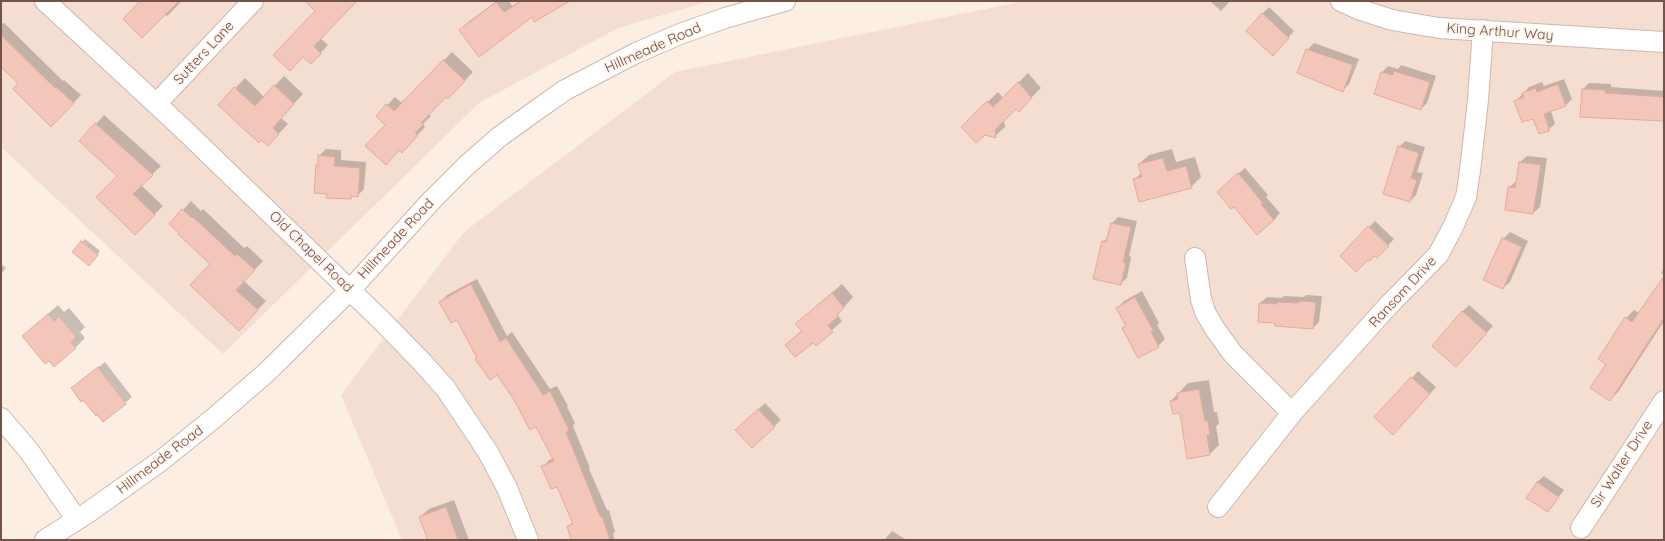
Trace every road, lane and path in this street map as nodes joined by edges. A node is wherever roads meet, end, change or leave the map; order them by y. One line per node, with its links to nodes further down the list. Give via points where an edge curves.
1 (45, 1): 7 (street, Old Chapel Road)
2 (253, 1): 7 (street, Sutters Lane)
3 (785, 1): 9 (street, Hillmeade Road, via 680,34 623,59 565,90 499,137 466,166)
4 (1341, 1): 5 (street, King Arthur Way, via 1392,20 1439,28)
5 (1483, 30): 6 (street, King Arthur Way); 11 (street, Ransom Drive, via 1470,171 1466,197 1453,227 1438,255 1387,307)
6 (1664, 42)
7 (156, 104): 9 (street, Old Chapel Road)
8 (1195, 258): 11 (street, via 1200,299 1215,329 1233,354)
9 (350, 290): 14 (street, Hillmeade Road, via 267,372 214,418 127,486); 17 (street, Old Chapel Road, via 446,389 488,452 507,488)
10 (1664, 401): 15 (street, Sir Walter Drive)
11 (1292, 413): 13 (street, Ransom Drive)
12 (1, 418): 14 (street, via 29,451)
13 (1218, 506)
14 (77, 520): 16 (street, Hillmeade Road)
15 (1581, 528)
16 (45, 540)
17 (528, 540)

